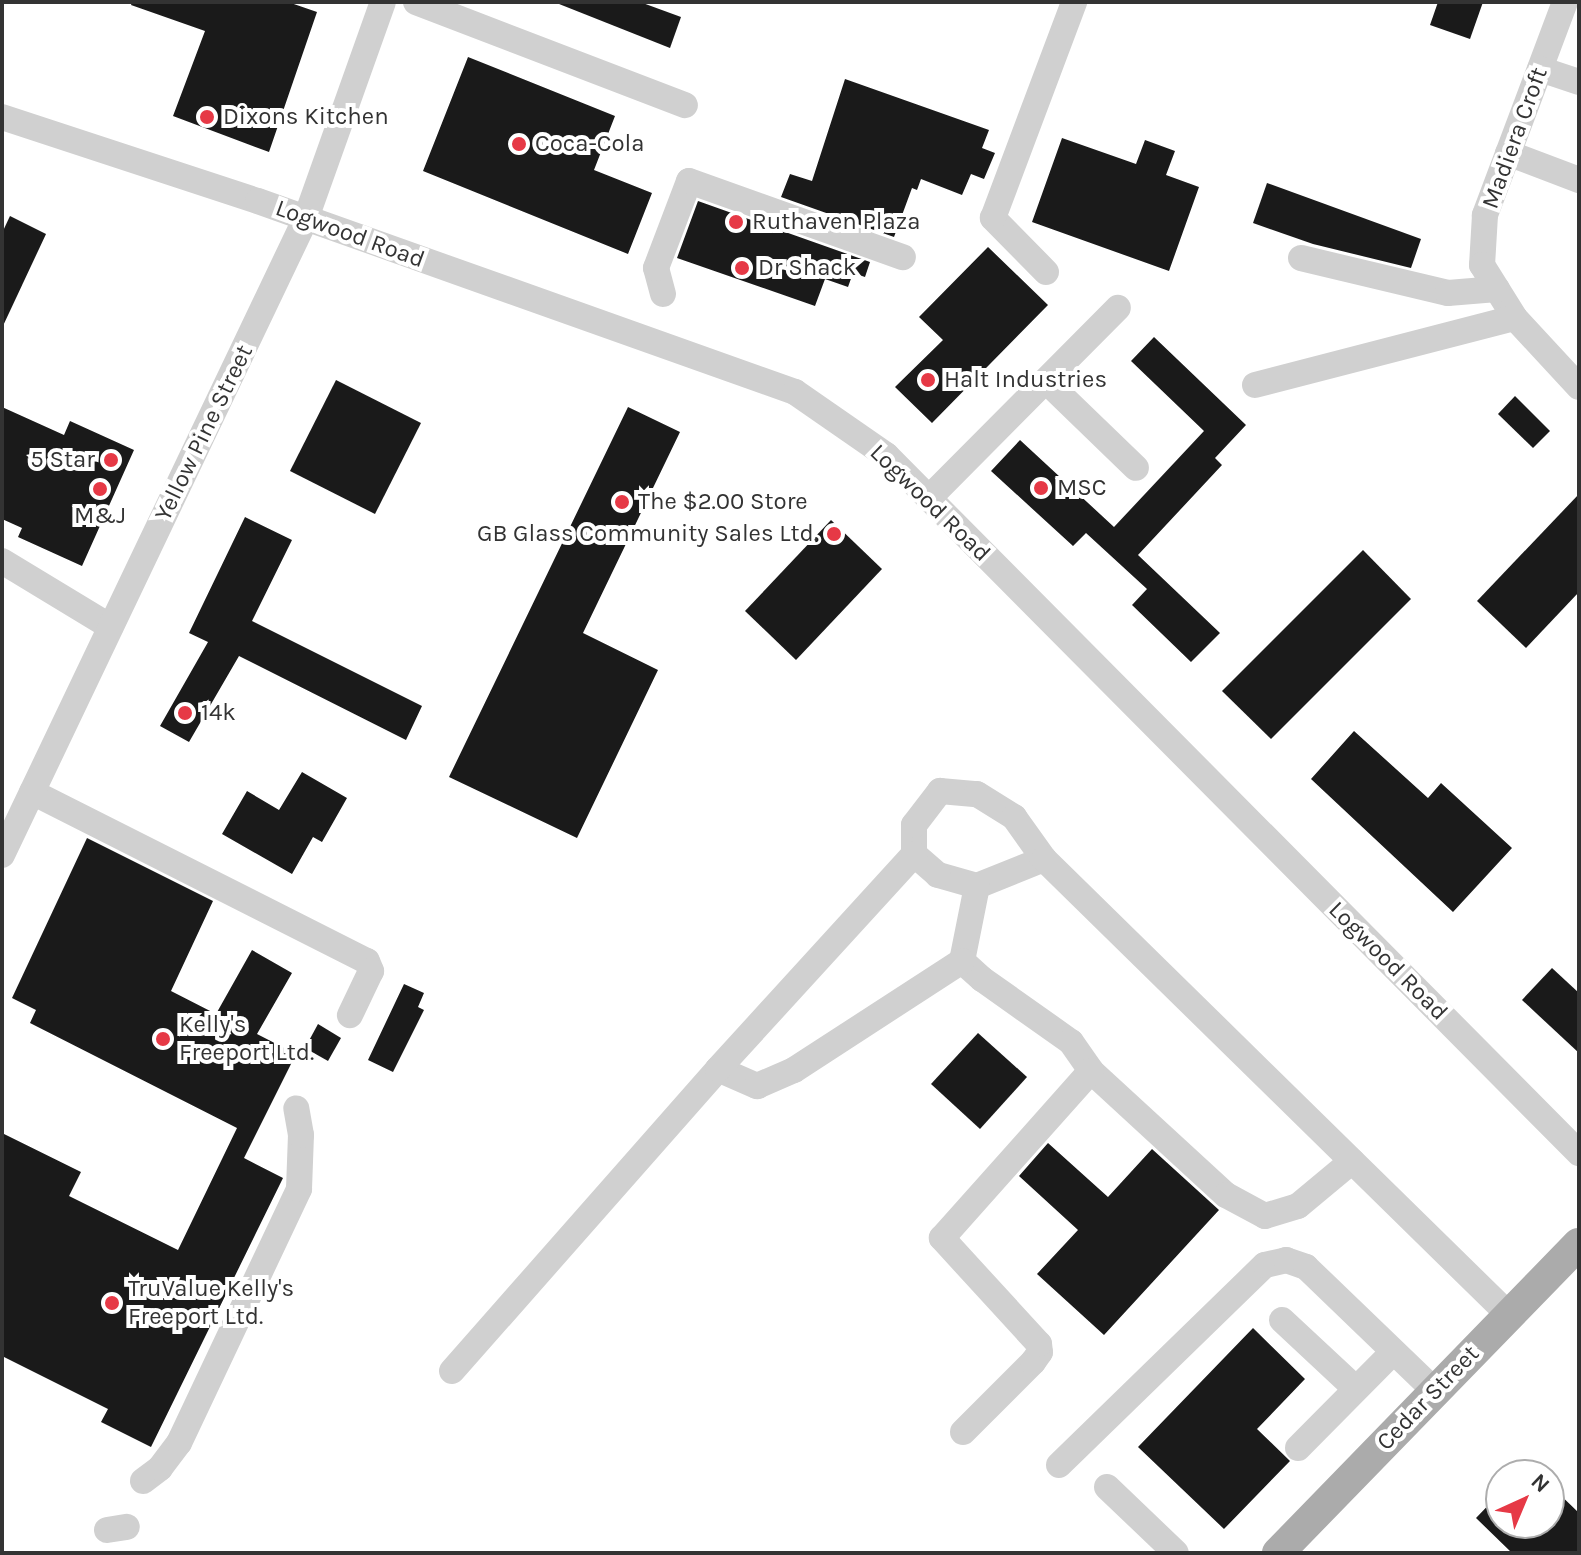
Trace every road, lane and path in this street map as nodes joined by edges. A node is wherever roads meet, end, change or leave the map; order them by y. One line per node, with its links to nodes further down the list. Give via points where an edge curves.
1 (383, 2): 11 (street, Yellow Pine Street)
2 (416, 2): 7 (street)
3 (1074, 2): 14 (street, via 993,218)
4 (1565, 2): 5 (street, Madiera Croft)
5 (1540, 69): 6 (street); 9 (street, Madiera Croft)
6 (1579, 82)
7 (685, 105)
8 (2, 117): 11 (street, Logwood Road)
9 (1508, 153): 10 (street); 15 (street, Madiera Croft, via 1485,215 1482,265)
10 (1579, 180)
11 (306, 218): 23 (street, Logwood Road, via 792,391 886,455); 25 (street, Yellow Pine Street)
12 (903, 257): 16 (street, via 689,181 656,268)
13 (1301, 258): 15 (street, via 1448,293)
14 (1046, 272)
15 (1497, 289): 18 (street, Madiera Croft)
16 (663, 294)
17 (1118, 308): 20 (street)
18 (1515, 318): 19 (street, Madiera Croft); 21 (street)
19 (1576, 377)
20 (1046, 381): 22 (street); 23 (street)
21 (1255, 385)
22 (1136, 468)
23 (929, 498): 36 (street, Logwood Road)
24 (2, 561): 25 (street)
25 (111, 627): 26 (street, Yellow Pine Street)
26 (32, 792): 28 (street, Yellow Pine Street); 32 (street, via 367,961 371,971)
27 (914, 854): 29 (street, via 914,825 940,791 977,794 1014,817); 30 (street, via 938,875); 33 (street)
28 (2, 855)
29 (1044, 859): 30 (street); 37 (street)
30 (977, 886): 31 (street)
31 (962, 961): 33 (street, via 794,1070 757,1086); 34 (street, via 1071,1042)
32 (350, 1015)
33 (718, 1069): 42 (street)
34 (1091, 1071): 37 (street, via 1226,1195 1265,1216 1298,1206); 45 (street, via 942,1238 1039,1344 1040,1352)
35 (296, 1108): 48 (street, via 299,1189 179,1443)
36 (1579, 1153)
37 (1352, 1161): 39 (street)
38 (1579, 1244): 39 (main road, Cedar Street)
39 (1509, 1315): 44 (main road, Cedar Street)
40 (1282, 1320): 43 (street)
41 (1393, 1352): 43 (street); 44 (street); 47 (street, via 1306,1267 1286,1260 1265,1265)
42 (452, 1371)
43 (1356, 1389): 46 (street)
44 (1435, 1391): 51 (main road, Cedar Street)
45 (963, 1432)
46 (1298, 1448)
47 (1059, 1465)
48 (143, 1481)
49 (1107, 1487): 50 (street)
50 (1176, 1553)
51 (1278, 1553)

